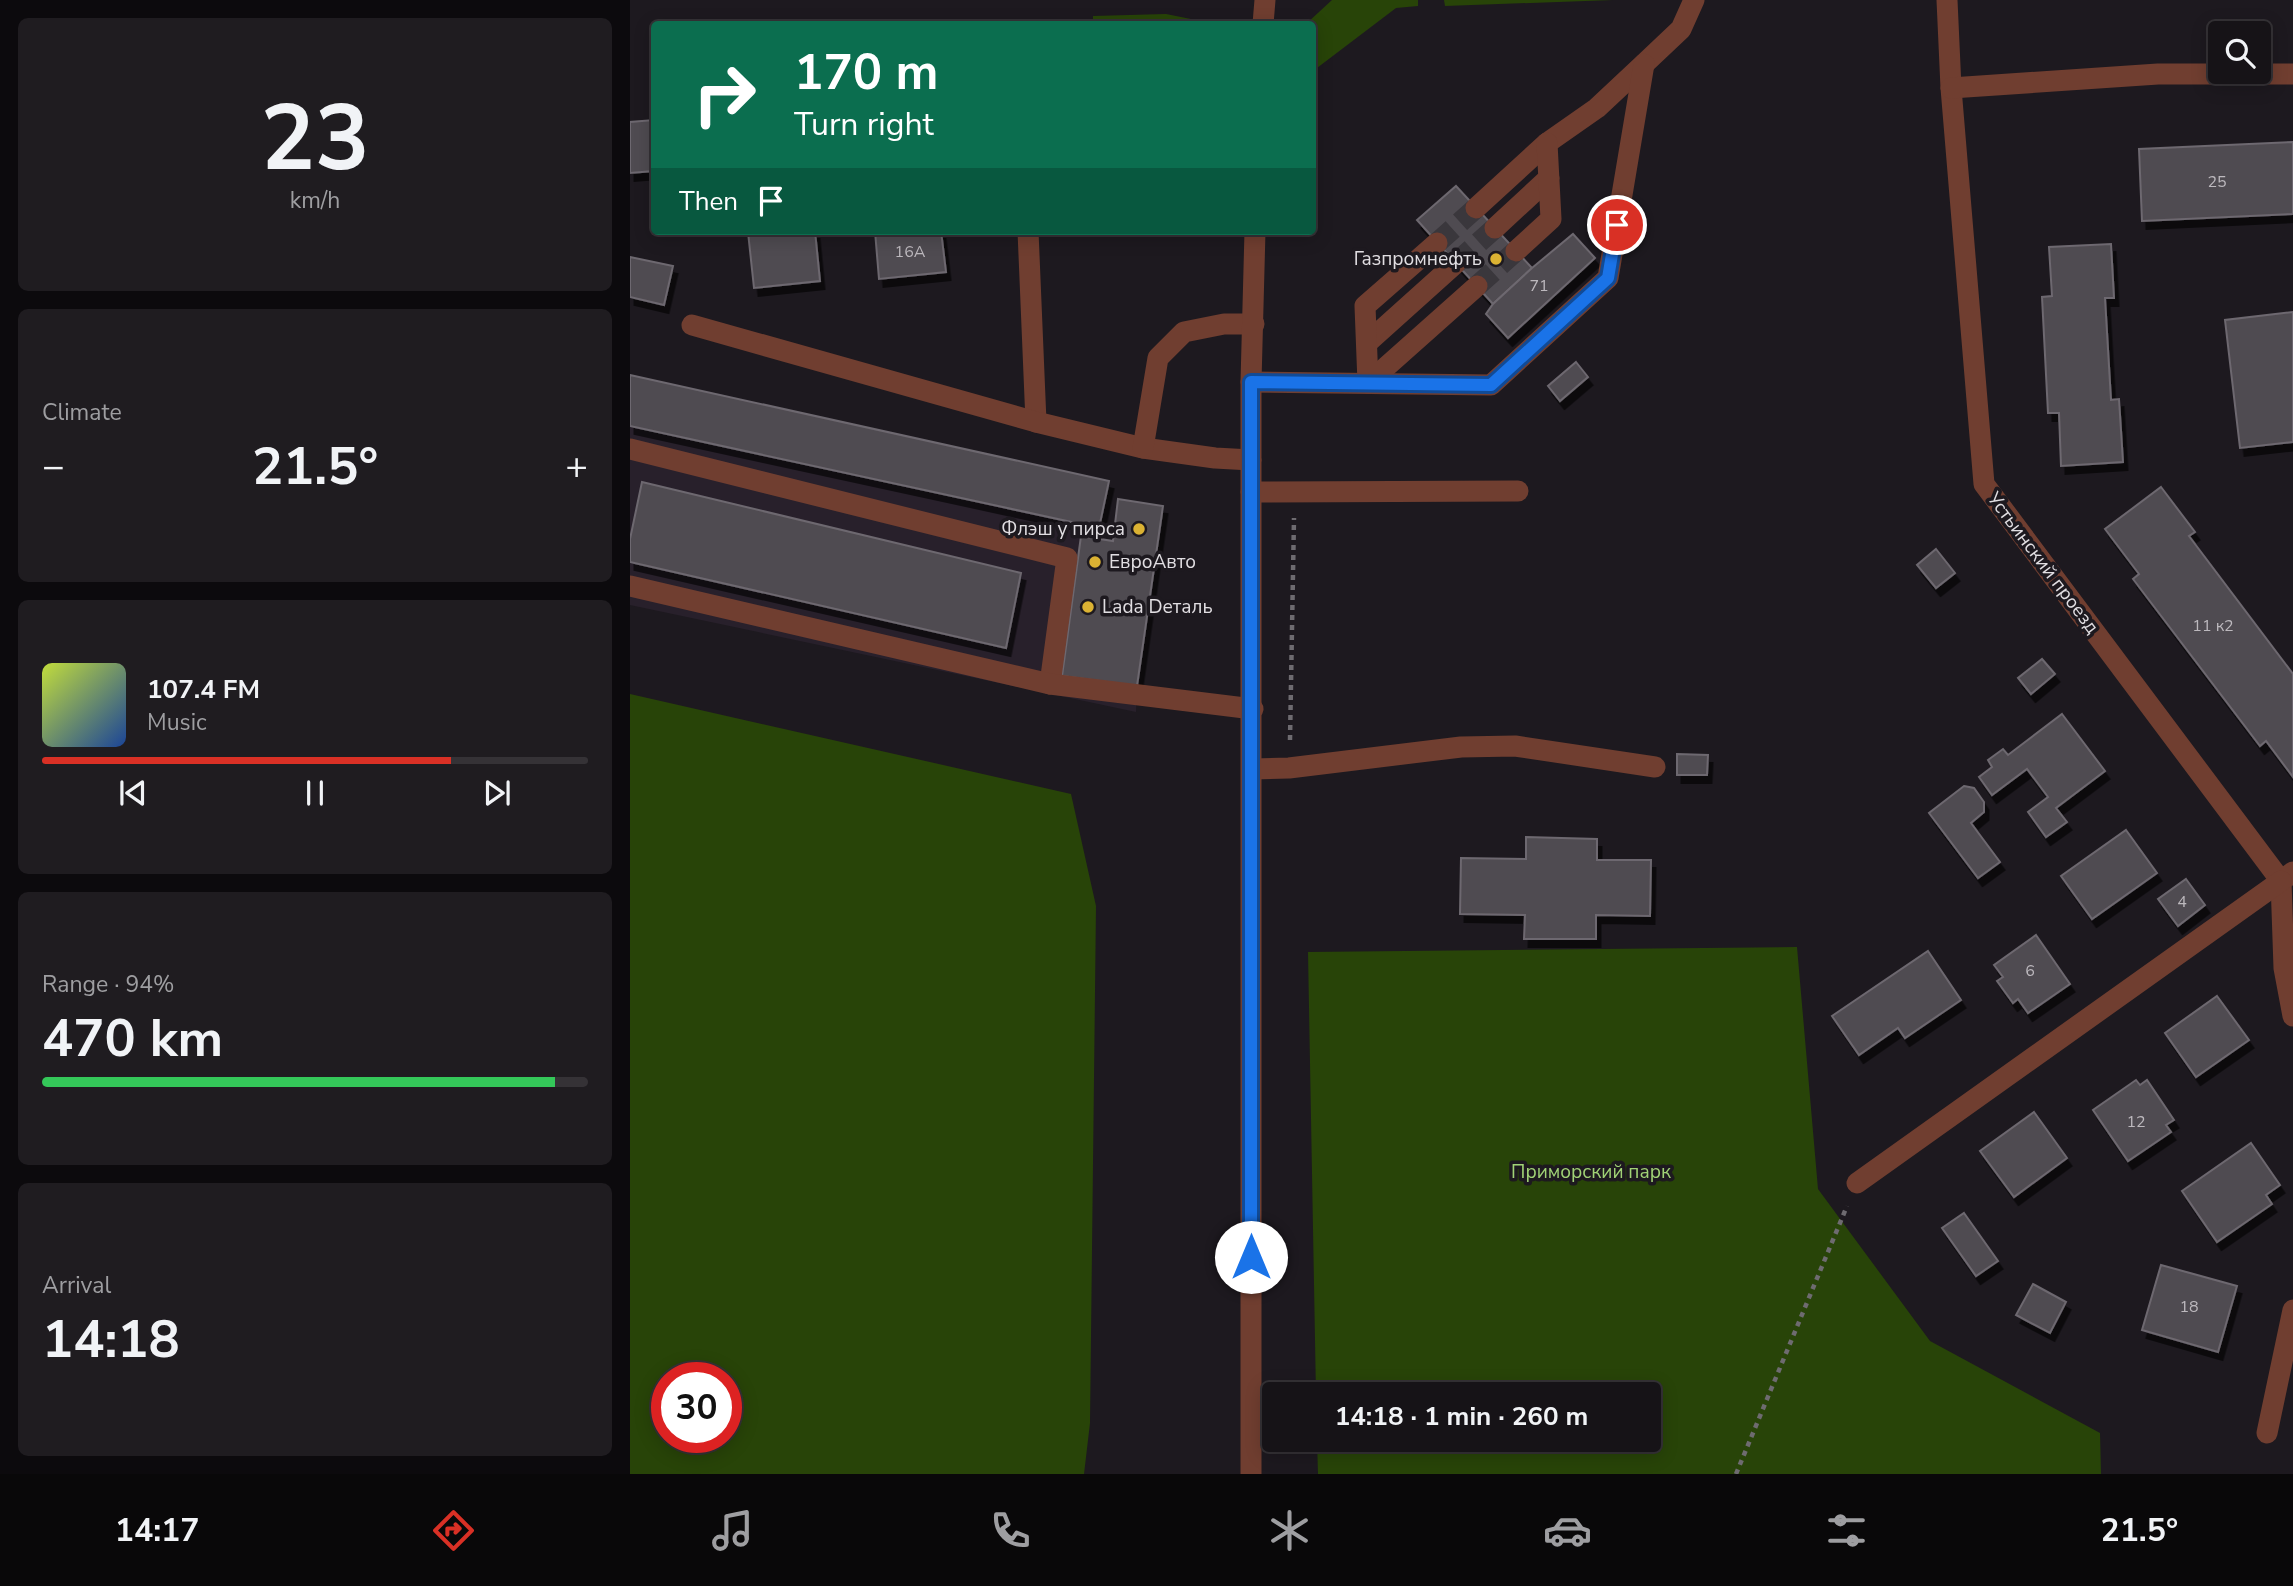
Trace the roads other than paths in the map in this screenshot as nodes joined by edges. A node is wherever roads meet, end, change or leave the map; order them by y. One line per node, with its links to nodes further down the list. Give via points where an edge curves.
1 (1265, 0): 4 (street)
2 (1694, 0): 5 (street, via 1681,29)
3 (1947, 0): 7 (street, Устьинский проезд)
4 (1263, 21)
5 (1644, 64): 8 (street, via 1597,108); 22 (street, via 1608,278 1491,385)
6 (2293, 74): 7 (street, via 2158,74)
7 (1951, 88): 34 (street, Устьинский проезд, via 1984,484)
8 (1547, 143): 9 (street); 10 (street)
9 (1549, 178): 11 (street); 15 (street, via 1551,219)
10 (1476, 208)
11 (1495, 228)
12 (1028, 235): 23 (street)
13 (1255, 235): 18 (street)
14 (1437, 243): 20 (street, via 1365,306)
15 (1516, 251)
16 (1456, 263): 20 (street)
17 (1477, 286): 22 (street)
18 (1254, 324): 21 (street); 24 (street, via 1184,332 1158,358)
19 (692, 325): 23 (street)
20 (1367, 343): 22 (street)
21 (1251, 382): 22 (street); 26 (street)
22 (1368, 383)
23 (1036, 422): 24 (street)
24 (1143, 448): 26 (street)
25 (630, 449): 30 (street, via 1067,558)
26 (1251, 460): 28 (street)
27 (1518, 491): 28 (street)
28 (1251, 492): 31 (street)
29 (630, 586): 30 (street)
30 (1050, 684): 31 (street)
31 (1253, 709): 33 (street)
32 (1655, 767): 33 (street, via 1515,746 1461,747)
33 (1252, 769): 39 (street)
34 (2287, 877): 35 (street, via 2284,968); 36 (street)
35 (2293, 1016)
36 (1857, 1183)
37 (2293, 1310): 38 (street)
38 (2267, 1433)
39 (1251, 1474)

